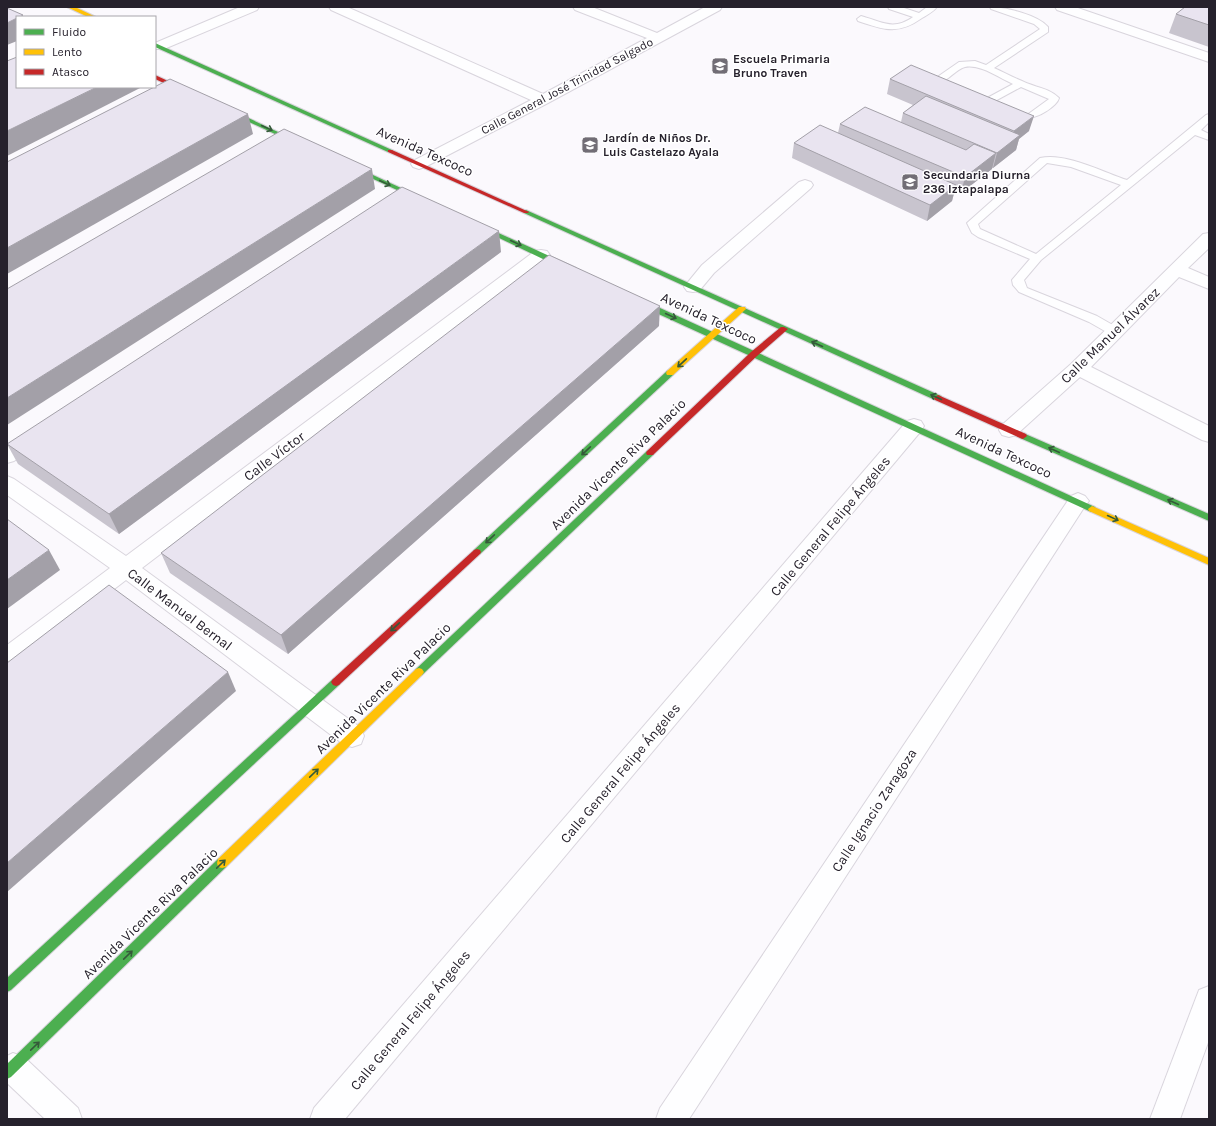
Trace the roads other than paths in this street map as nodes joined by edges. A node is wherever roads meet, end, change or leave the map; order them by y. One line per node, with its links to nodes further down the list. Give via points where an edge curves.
1 (70, 7): 10 (main road)
2 (252, 7): 14 (street)
3 (336, 7): 26 (street)
4 (580, 7): 13 (street)
5 (714, 7): 13 (street, Calle General José Trinidad Salgado)
6 (892, 7): 11 (lane)
7 (933, 7): 11 (lane)
8 (994, 7): 18 (lane, via 1037,22 1045,30)
9 (1062, 7): 15 (street)
10 (86, 16)
11 (920, 16): 12 (lane, via 899,29 886,28)
12 (861, 19)
13 (658, 38): 26 (street, Calle General José Trinidad Salgado)
14 (156, 46): 16 (main road, Avenida Texcoco)
15 (1209, 58)
16 (190, 60): 17 (main road); 34 (main road, Avenida Texcoco)
17 (176, 66)
18 (987, 68): 20 (lane, via 975,64 962,64); 21 (lane)
19 (157, 76): 22 (main road)
20 (938, 80)
21 (1020, 84): 25 (lane); 28 (lane, via 1054,98 1053,102)
22 (184, 90): 23 (street); 24 (main road)
23 (170, 97)
24 (198, 97)
25 (992, 99)
26 (543, 100): 34 (street, Calle General José Trinidad Salgado)
27 (212, 103): 32 (main road, one-way to 32, via 285,144)
28 (1032, 115)
29 (1209, 117): 30 (lane)
30 (1194, 131): 31 (lane); 36 (lane)
31 (1209, 137)
32 (313, 150)
33 (341, 163): 37 (main road, one-way to 37, via 404,199)
34 (419, 164): 45 (main road, Avenida Texcoco)
35 (805, 185): 45 (street, via 708,270)
36 (1129, 185): 41 (lane); 41 (lane, via 1064,162 1044,160 972,222 976,231)
37 (431, 204)
38 (466, 220): 40 (main road, one-way to 40)
39 (1209, 238): 42 (street, Calle Manuel Álvarez)
40 (542, 255): 43 (main road); 62 (street, Calle Víctor)
41 (1037, 258): 49 (lane, via 1018,280 1023,290 1093,319)
42 (1177, 270): 44 (street); 49 (street, Calle Manuel Álvarez)
43 (584, 275)
44 (1209, 284)
45 (693, 287): 47 (main road, Avenida Texcoco)
46 (626, 295): 50 (main road, Avenida Texcoco, one-way to 50)
47 (742, 309): 48 (main road, Avenida Texcoco); 50 (main road, Avenida Vicente Riva Palacio)
48 (784, 329): 51 (main road, Avenida Vicente Riva Palacio); 55 (main road, Avenida Texcoco, one-way to 48)
49 (1114, 331): 52 (street, Calle Manuel Álvarez)
50 (711, 335): 51 (main road, Avenida Texcoco); 64 (main road, Avenida Vicente Riva Palacio, one-way to 64)
51 (754, 354): 54 (main road, Avenida Texcoco); 65 (main road, Avenida Vicente Riva Palacio)
52 (1078, 368): 55 (street, Calle Manuel Álvarez); 56 (street)
53 (53, 426): 57 (street)
54 (914, 426): 59 (main road, Avenida Texcoco); 70 (street, Calle General Felipe Ángeles)
55 (1009, 430): 60 (main road, Avenida Texcoco, one-way to 55)
56 (1209, 434)
57 (7, 456)
58 (7, 484): 62 (street, Calle Manuel Bernal)
59 (1078, 501): 61 (main road, Avenida Texcoco, one-way to 61); 71 (street, Calle Ignacio Zaragoza)
60 (1209, 518)
61 (1209, 562)
62 (126, 568): 63 (street, Calle Víctor); 64 (street, Calle Manuel Bernal)
63 (7, 658)
64 (309, 706): 65 (street, Calle Manuel Bernal); 66 (main road, Avenida Vicente Riva Palacio)
65 (352, 736): 68 (main road, Avenida Vicente Riva Palacio, one-way to 65)
66 (7, 986)
67 (1209, 1000): 72 (street)
68 (10, 1070): 69 (street)
69 (67, 1119)
70 (325, 1119)
71 (671, 1119)
72 (1165, 1119)

